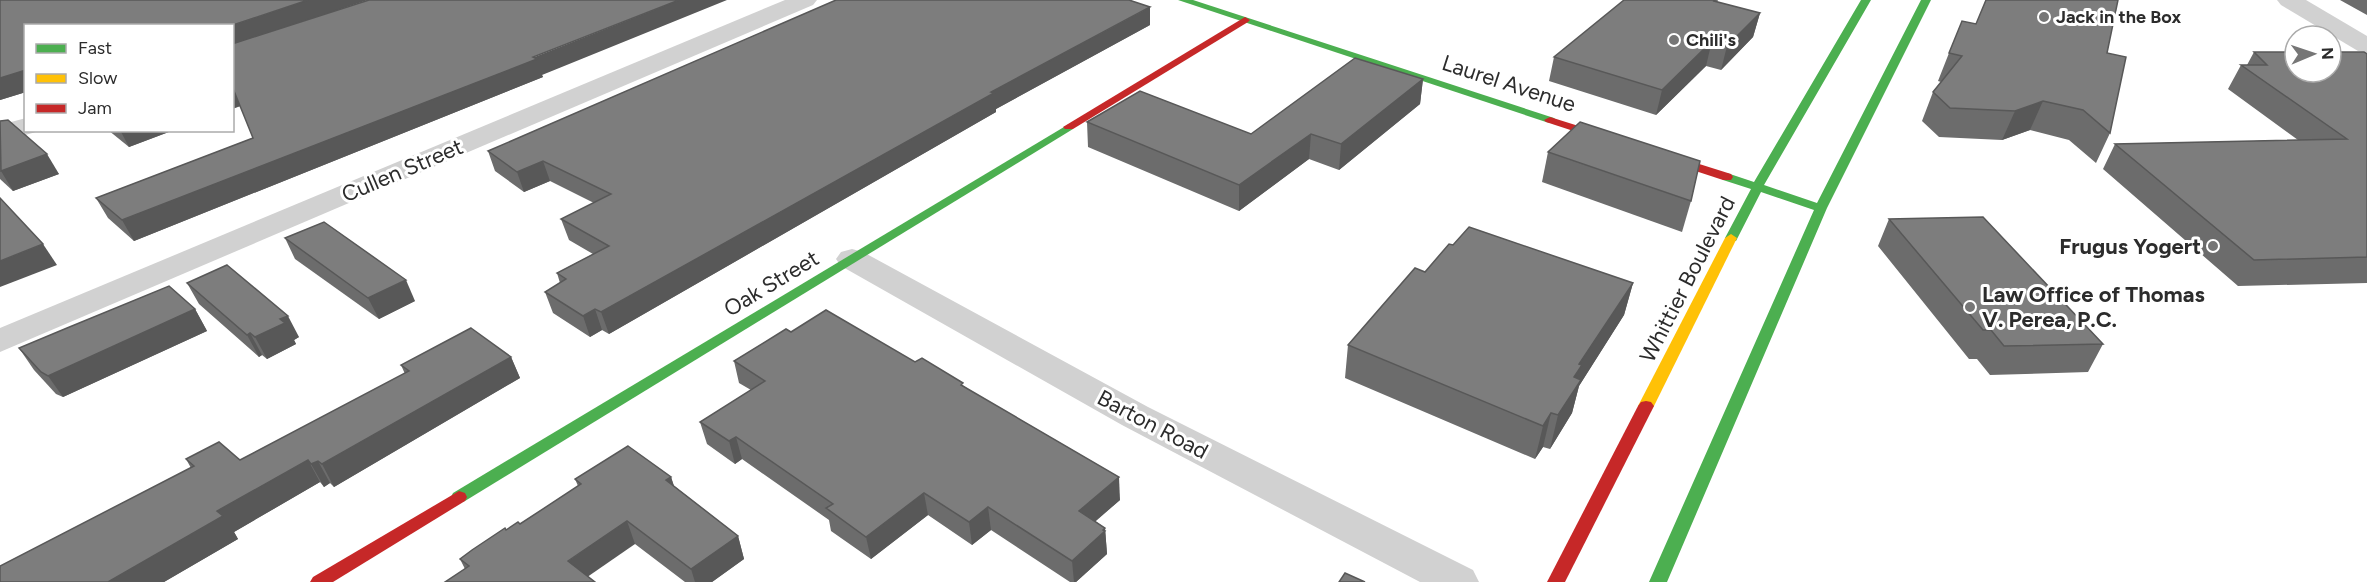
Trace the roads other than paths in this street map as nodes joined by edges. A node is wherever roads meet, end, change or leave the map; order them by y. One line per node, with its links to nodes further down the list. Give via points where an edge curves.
1 (805, 0): 13 (street, Cullen Street)
2 (1183, 0): 6 (main road, Laurel Avenue)
3 (1866, 0): 10 (main road, Whittier Boulevard)
4 (1926, 0): 11 (main road)
5 (2289, 0): 7 (street)
6 (1245, 20): 10 (main road, Laurel Avenue); 12 (main road, Oak Street)
7 (2367, 46)
8 (24, 127): 9 (street)
9 (0, 134)
10 (1758, 186): 11 (main road, Laurel Avenue); 16 (main road, Whittier Boulevard)
11 (1821, 208): 17 (main road)
12 (852, 259): 14 (main road, Oak Street); 15 (street, Barton Road, via 1135,416)
13 (0, 341)
14 (320, 582)
15 (1458, 582)
16 (1556, 582)
17 (1658, 582)

